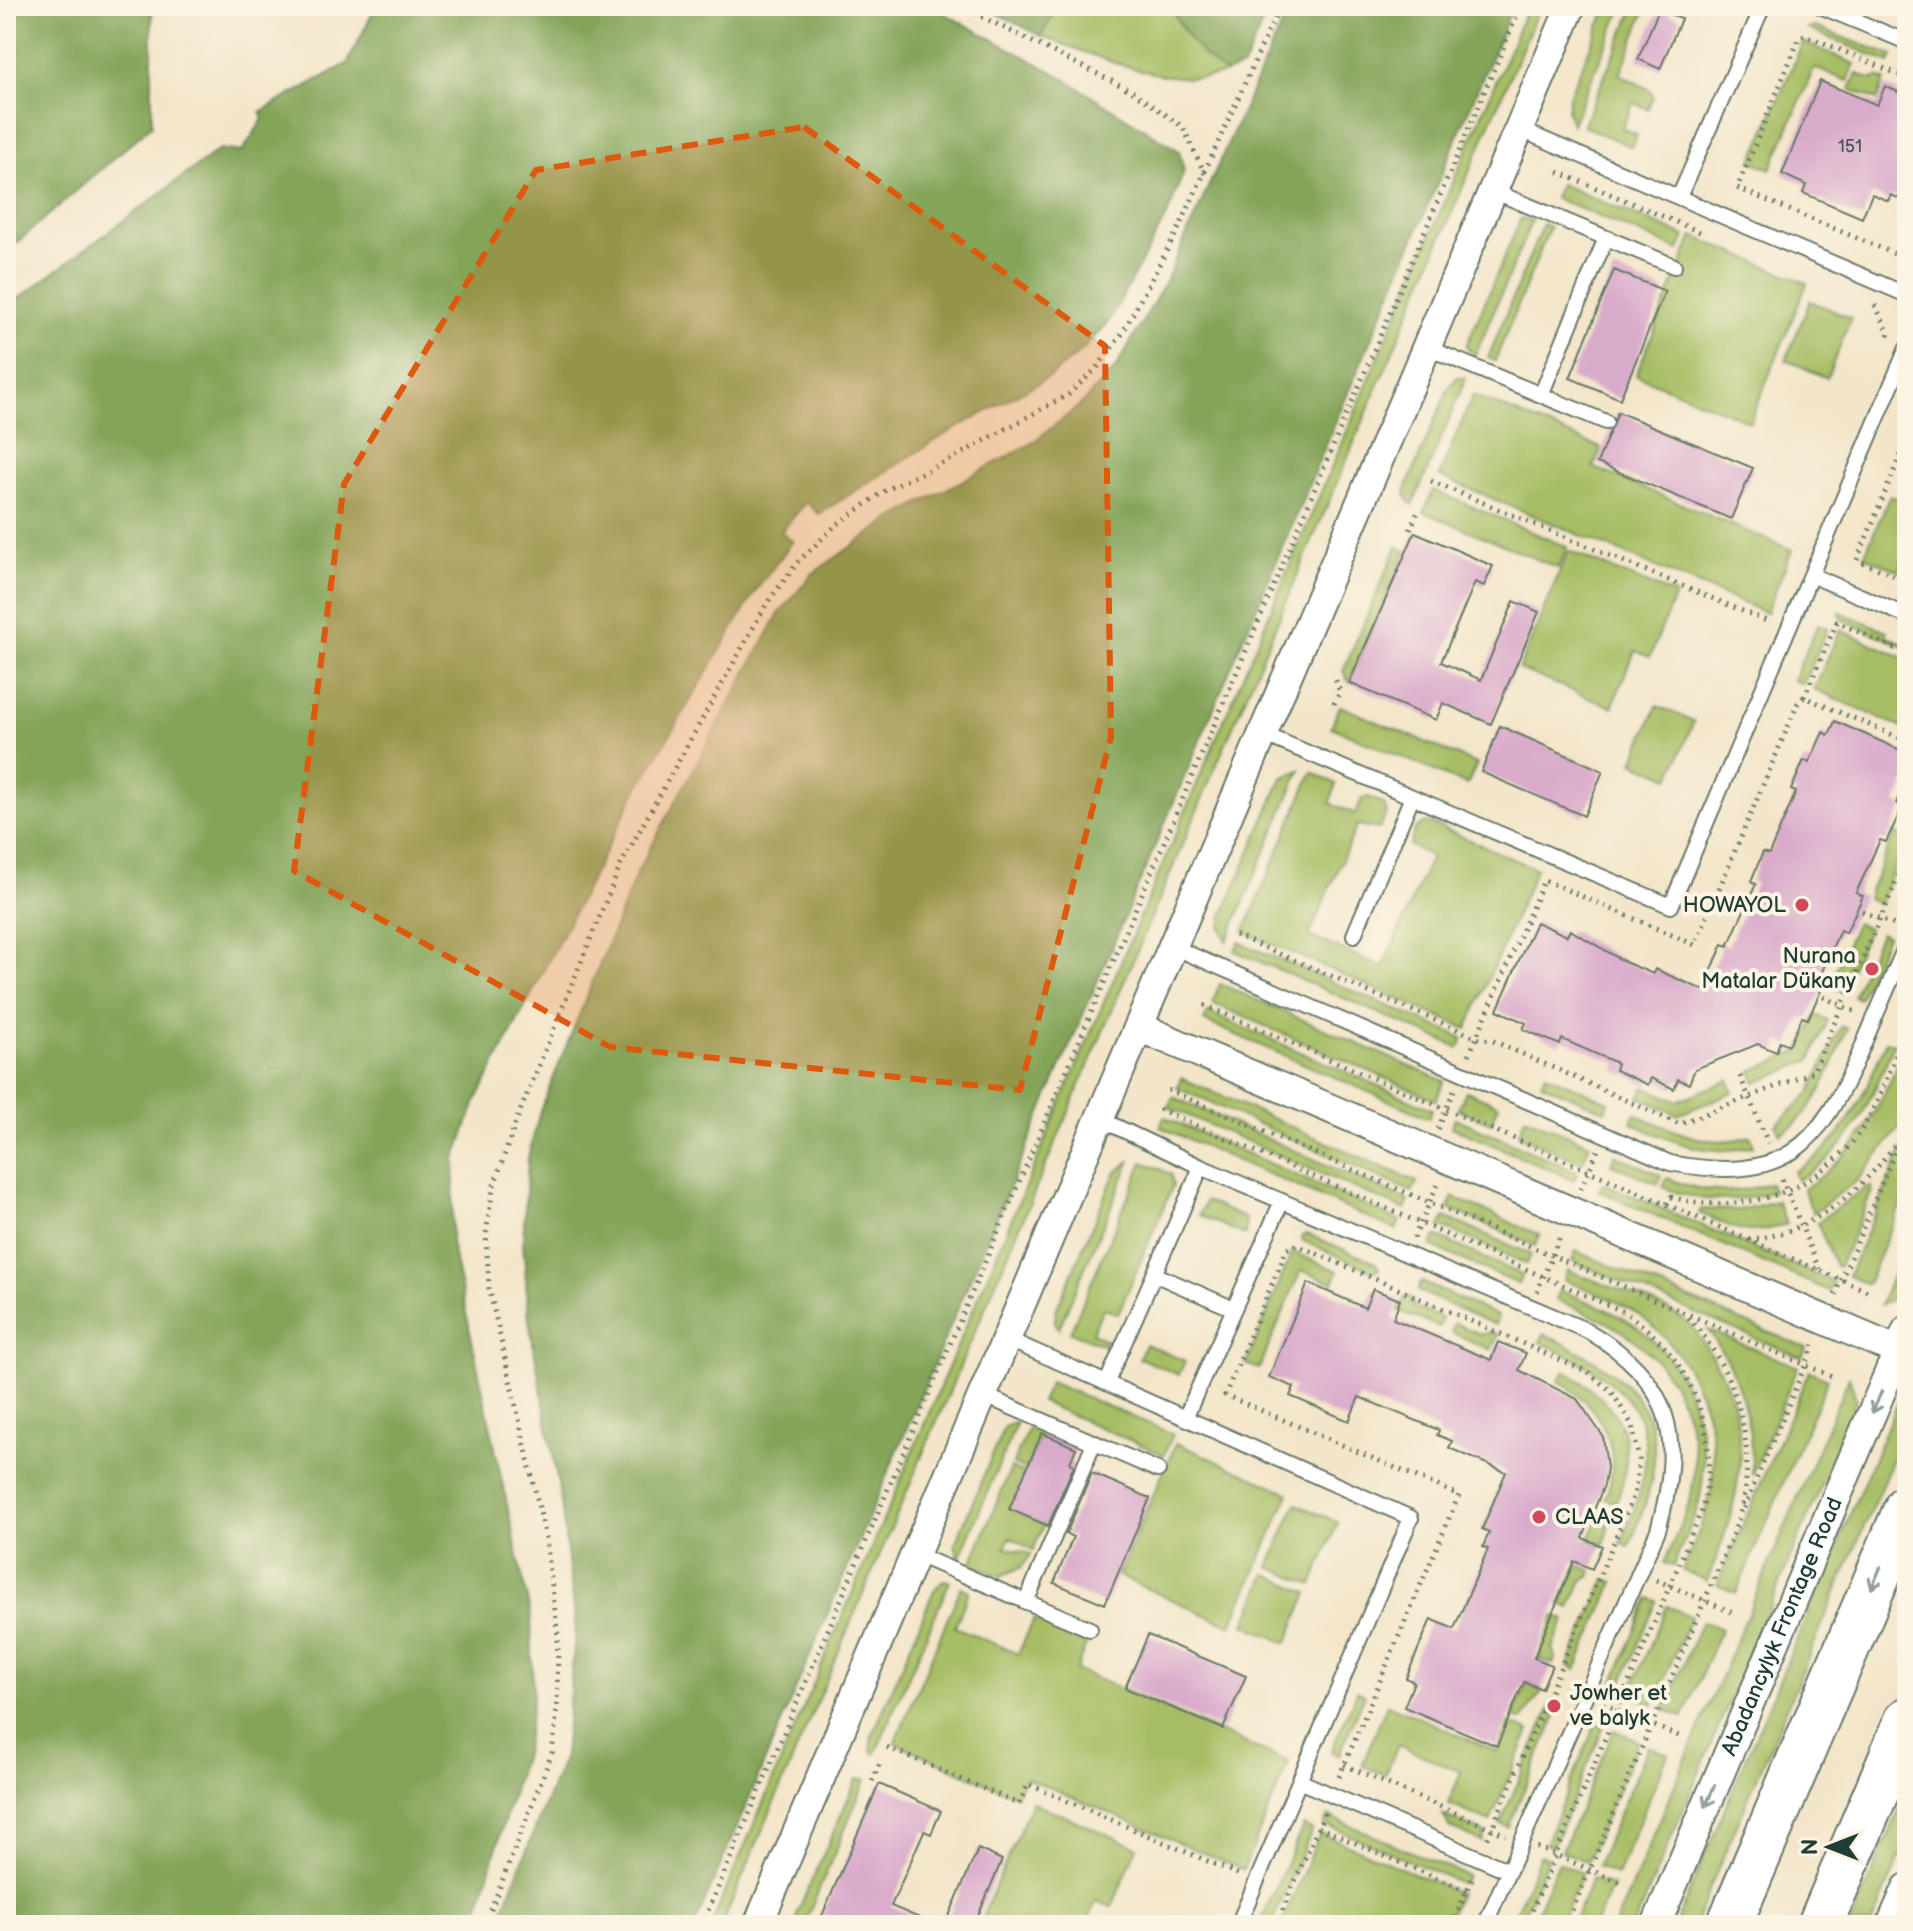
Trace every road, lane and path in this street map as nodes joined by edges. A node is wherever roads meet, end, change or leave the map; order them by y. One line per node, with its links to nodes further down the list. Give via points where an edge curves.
1 (960, 6): 11 (path, via 1132,91 1183,127)
2 (1280, 6): 11 (path)
3 (1521, 6): 129 (path)
4 (1571, 6): 9 (street)
5 (1763, 6): 13 (lane)
6 (1820, 6): 7 (lane)
7 (1907, 42)
8 (1907, 78): 16 (path, via 1800,37 1737,188)
9 (1519, 129): 12 (street); 13 (lane)
10 (1558, 172): 14 (path)
11 (1205, 174): 128 (path, via 1147,290 1096,369 1069,394 886,490 835,526 798,562 767,603 621,864 517,1119 493,1188 486,1234 489,1288 546,1538 558,1651 552,1753)
12 (1493, 191): 15 (lane); 20 (street)
13 (1679, 197): 18 (lane)
14 (1703, 233)
15 (1606, 238): 17 (lane); 23 (lane)
16 (1907, 259)
17 (1674, 266)
18 (1907, 295)
19 (1863, 300): 21 (path, via 1878,306 1889,333)
20 (1428, 348): 23 (lane); 37 (street)
21 (1883, 348)
22 (1907, 348): 29 (lane)
23 (1541, 395): 24 (lane)
24 (1606, 422)
25 (1907, 440): 30 (path, via 1857,560)
26 (1431, 481): 31 (path, via 1768,622)
27 (1419, 509): 28 (path)
28 (1410, 530)
29 (1811, 575): 32 (lane); 38 (lane, via 1671,906)
30 (1907, 581)
31 (1774, 608)
32 (1907, 616)
33 (1907, 654): 35 (path, via 1837,622)
34 (1335, 678): 36 (path, via 1340,692)
35 (1804, 697)
36 (1334, 704)
37 (1263, 734): 38 (lane); 46 (street)
38 (1412, 797): 44 (lane)
39 (1907, 857): 41 (path)
40 (1862, 911): 41 (path)
41 (1880, 919): 42 (path); 54 (path, via 1813,1072)
42 (1907, 930)
43 (1235, 935): 54 (path, via 1679,1124)
44 (1354, 935)
45 (1907, 943): 46 (lane, via 1828,1119 1803,1147 1730,1171 1670,1163)
46 (1173, 947): 48 (street)
47 (1204, 1005): 56 (path)
48 (1139, 1027): 57 (street); 85 (street)
49 (1892, 1028): 50 (path)
50 (1907, 1034)
51 (1740, 1076): 54 (path)
52 (1456, 1086): 56 (path)
53 (1168, 1090): 68 (path)
54 (1749, 1097): 60 (path)
55 (1159, 1109): 69 (path)
56 (1446, 1109): 58 (path); 63 (path)
57 (1100, 1119): 62 (lane); 84 (street)
58 (1441, 1123)
59 (1904, 1131): 70 (path, via 1862,1184)
60 (1767, 1140)
61 (1599, 1148): 63 (path)
62 (1201, 1167): 67 (lane); 76 (lane)
63 (1589, 1171): 65 (path); 72 (path)
64 (1782, 1178): 70 (path)
65 (1583, 1185)
66 (1435, 1189): 68 (path)
67 (1282, 1201): 82 (lane); 122 (lane, via 1588,1331 1638,1366 1665,1410 1672,1465 1658,1530)
68 (1429, 1204): 69 (path); 74 (path)
69 (1421, 1223): 71 (path); 77 (path)
70 (1801, 1224): 72 (path); 75 (path)
71 (1414, 1238)
72 (1748, 1239): 75 (path)
73 (1558, 1243): 74 (path)
74 (1552, 1258): 77 (path); 83 (path)
75 (1820, 1270): 81 (path)
76 (1154, 1274): 82 (lane); 87 (lane)
77 (1544, 1277): 80 (path); 97 (path, via 1647,1328 1694,1391 1705,1429 1706,1488)
78 (1396, 1279): 79 (path)
79 (1393, 1286): 94 (path, via 1578,1366 1620,1401 1636,1435 1639,1460 1634,1495); 111 (path, via 1297,1245 1287,1249 1225,1395 1459,1495)
80 (1537, 1292)
81 (1872, 1293)
82 (1234, 1309): 89 (lane)
83 (1684, 1313): 86 (path); 98 (path, via 1725,1368 1745,1437 1745,1493)
84 (1007, 1339): 87 (lane); 88 (street)
85 (1902, 1340): 137 (street, Abadancylyk Frontage Road, one-way to 137)
86 (1836, 1378)
87 (1107, 1382): 89 (lane)
88 (983, 1395): 90 (lane); 93 (street)
89 (1186, 1416): 114 (lane, via 1411,1518)
90 (1094, 1443): 91 (lane); 99 (lane)
91 (1158, 1470)
92 (1907, 1507): 138 (main road, one-way to 138)
93 (915, 1554): 99 (lane); 130 (street)
94 (1607, 1558): 95 (path); 102 (path)
95 (1621, 1565)
96 (1657, 1580): 97 (path)
97 (1670, 1586): 98 (path); 105 (path)
98 (1705, 1601): 100 (path); 107 (path)
99 (1026, 1602): 101 (lane)
100 (1736, 1614)
101 (1090, 1629)
102 (1555, 1684): 103 (path); 117 (path)
103 (1568, 1689)
104 (1604, 1705): 105 (path)
105 (1617, 1710): 107 (path); 120 (path)
106 (1907, 1720): 139 (main road)
107 (1651, 1725): 108 (path); 121 (path)
108 (1683, 1738)
109 (887, 1747): 123 (path, via 1019,1804 1028,1784)
110 (882, 1759): 113 (path)
111 (1344, 1765): 112 (path); 117 (path)
112 (1340, 1776)
113 (872, 1781)
114 (1299, 1781): 122 (lane); 131 (lane)
115 (1323, 1816): 116 (path)
116 (1318, 1827): 127 (path); 132 (path)
117 (1494, 1830): 118 (path)
118 (1488, 1838)
119 (1542, 1849): 120 (path)
120 (1555, 1855): 121 (path); 135 (path)
121 (1590, 1870): 125 (path); 136 (path)
122 (1509, 1871): 134 (lane)
123 (1240, 1875)
124 (1471, 1879): 127 (path)
125 (1621, 1883)
126 (1907, 1888): 140 (street)
127 (1467, 1891): 133 (path)
128 (485, 1925)
129 (702, 1925)
130 (758, 1925)
131 (1238, 1925)
132 (1276, 1925)
133 (1452, 1925)
134 (1485, 1925)
135 (1526, 1925)
136 (1566, 1925)
137 (1656, 1925)
138 (1729, 1925)
139 (1820, 1925)
140 (1891, 1925)

